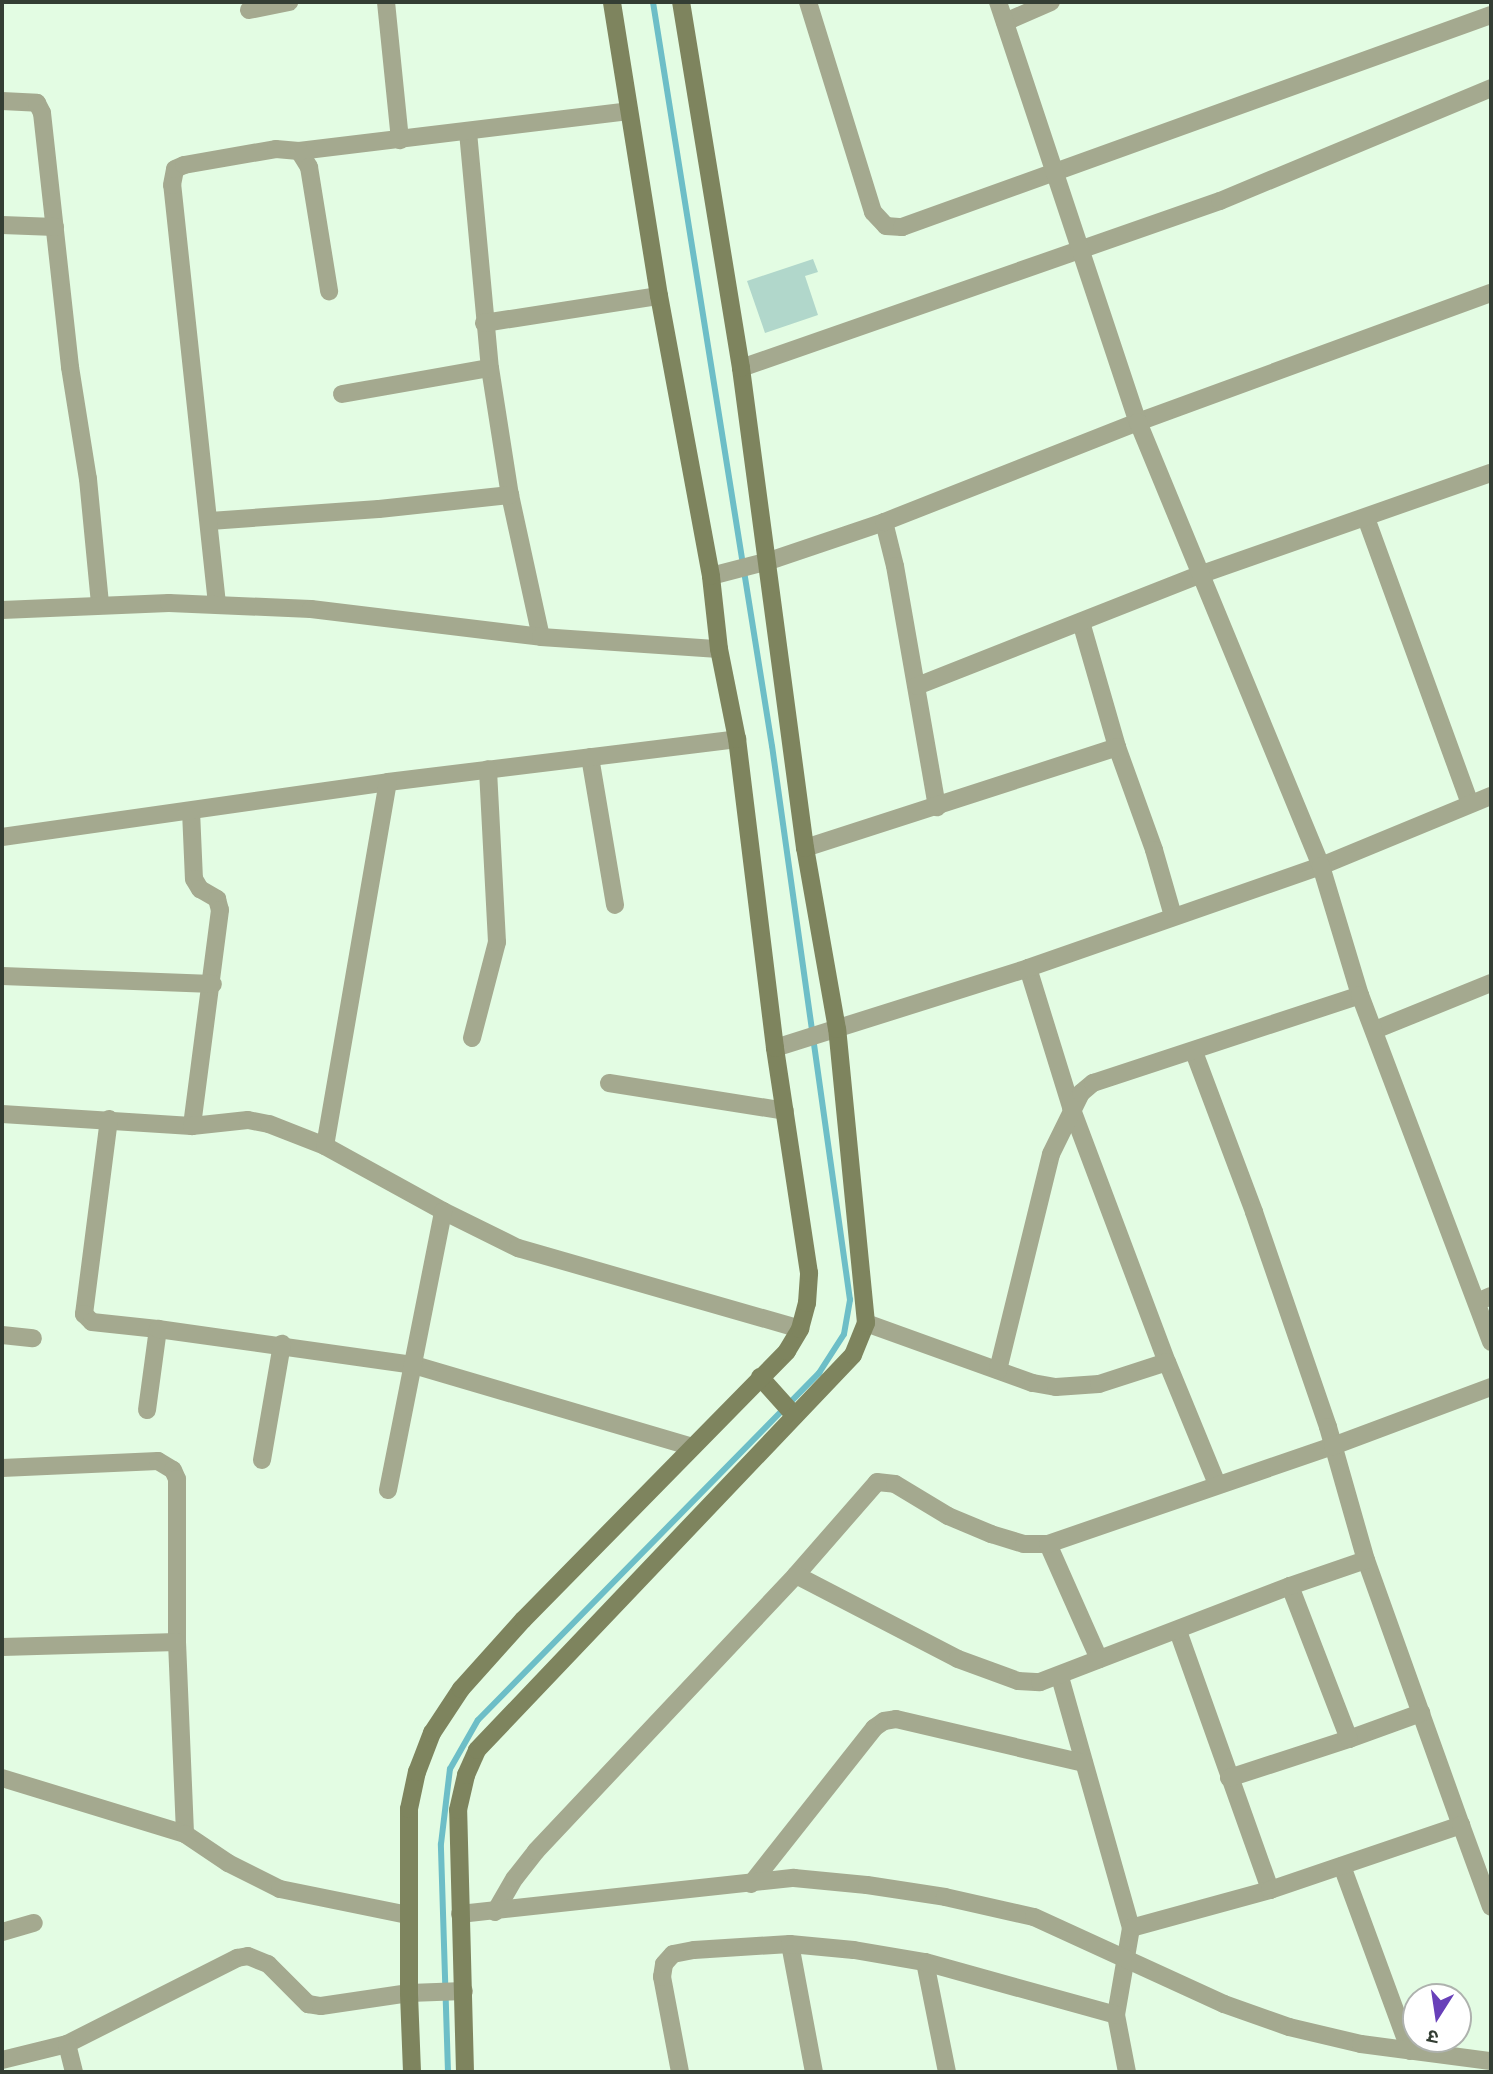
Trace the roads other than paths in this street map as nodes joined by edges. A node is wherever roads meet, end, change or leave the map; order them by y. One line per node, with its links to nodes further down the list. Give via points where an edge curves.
1 (289, 2): 8 (street)
2 (386, 2): 15 (street)
3 (612, 2): 13 (main road)
4 (681, 2): 26 (main road)
5 (808, 2): 17 (street, via 873,212 886,226 902,227)
6 (998, 2): 10 (street)
7 (1051, 2): 10 (street)
8 (249, 10)
9 (1491, 15): 17 (street)
10 (1004, 22): 17 (street)
11 (1491, 88): 20 (street, via 1220,201)
12 (2, 101): 19 (street, via 40,105)
13 (629, 111): 14 (street); 23 (main road)
14 (468, 132): 15 (street); 24 (street)
15 (400, 140): 16 (street)
16 (299, 151): 21 (street, via 309,167); 32 (street, via 276,149 184,165 172,176)
17 (1053, 173): 20 (street)
18 (2, 225): 19 (street)
19 (55, 227): 37 (street)
20 (1081, 248): 26 (street); 28 (street)
21 (329, 291)
22 (1491, 293): 28 (street)
23 (659, 296): 24 (street); 35 (main road)
24 (484, 323): 25 (street)
25 (490, 368): 27 (street); 30 (street)
26 (741, 368): 34 (main road)
27 (342, 394)
28 (1138, 422): 33 (street); 36 (street)
29 (1491, 473): 31 (street)
30 (510, 495): 32 (street); 41 (street)
31 (1366, 518): 36 (street); 50 (street)
32 (210, 521): 38 (street)
33 (884, 522): 34 (street); 43 (street)
34 (763, 563): 35 (street); 54 (main road)
35 (719, 574): 42 (main road)
36 (1202, 574): 40 (street); 55 (street)
37 (100, 604): 38 (street); 39 (street)
38 (217, 604): 41 (street, via 384,616)
39 (2, 610)
40 (1081, 622): 43 (street); 45 (street)
41 (541, 637): 42 (street)
42 (719, 649): 44 (main road)
43 (917, 686): 51 (street)
44 (737, 739): 46 (street); 66 (main road)
45 (1117, 747): 51 (street); 57 (street)
46 (590, 757): 47 (street); 56 (street)
47 (488, 769): 48 (street); 65 (street, via 497,942)
48 (388, 782): 52 (street); 74 (street)
49 (1491, 796): 50 (street)
50 (1470, 803): 55 (street)
51 (937, 807): 54 (street)
52 (191, 811): 53 (street); 61 (street, via 194,879 200,890 217,899 220,910)
53 (2, 836)
54 (804, 848): 63 (main road)
55 (1321, 866): 57 (street); 62 (street)
56 (615, 905)
57 (1173, 916): 58 (street)
58 (1028, 968): 63 (street); 69 (street)
59 (2, 976): 61 (street)
60 (1491, 983): 64 (street)
61 (213, 984): 73 (street)
62 (1360, 995): 64 (street); 67 (street)
63 (837, 1029): 66 (street); 77 (main road)
64 (1375, 1030): 76 (street)
65 (472, 1038)
66 (782, 1046): 70 (main road)
67 (1194, 1052): 69 (street, via 1093,1083); 91 (street)
68 (609, 1083): 70 (street)
69 (1072, 1107): 84 (street); 86 (street, via 1051,1154)
70 (785, 1111): 79 (main road, via 809,1273)
71 (2, 1114): 72 (street)
72 (109, 1119): 73 (street); 78 (street, via 85,1314 92,1322)
73 (192, 1126): 74 (street, via 257,1121)
74 (325, 1146): 75 (street)
75 (443, 1212): 79 (street, via 518,1248); 85 (street)
76 (1484, 1299): 82 (street)
77 (866, 1323): 86 (street); 90 (main road, via 853,1355)
78 (158, 1329): 83 (street); 89 (street)
79 (800, 1329): 87 (main road)
80 (2, 1335): 81 (street)
81 (33, 1338)
82 (1491, 1342)
83 (282, 1345): 85 (street); 93 (street)
84 (1167, 1362): 86 (street, via 1099,1384 1072,1386 1033,1383); 95 (street)
85 (414, 1365): 92 (street); 96 (street)
86 (998, 1370)
87 (766, 1383): 90 (main road); 92 (main road)
88 (1491, 1387): 91 (street)
89 (147, 1410)
90 (792, 1413): 118 (main road, via 477,1750 458,1810)
91 (1333, 1446): 95 (street); 98 (street)
92 (692, 1447): 119 (main road, via 523,1620 444,1709 417,1772 409,1809)
93 (262, 1460)
94 (2, 1468): 102 (street, via 167,1463 177,1479)
95 (1217, 1484): 97 (street)
96 (388, 1490)
97 (1048, 1544): 99 (street, via 1024,1544 991,1534 883,1481 868,1489); 104 (street)
98 (1366, 1560): 100 (street); 106 (street)
99 (796, 1575): 105 (street, via 958,1659 1002,1676 1040,1682); 117 (street, via 536,1851)
100 (1290, 1586): 101 (street); 107 (street)
101 (1178, 1631): 104 (street); 110 (street)
102 (177, 1642): 103 (street); 112 (street)
103 (2, 1647)
104 (1099, 1660): 105 (street)
105 (1060, 1677): 108 (street)
106 (1421, 1713): 107 (street); 111 (street)
107 (1349, 1739): 110 (street)
108 (1084, 1763): 114 (street, via 896,1719 884,1721); 121 (street)
109 (2, 1778): 112 (street)
110 (1228, 1778): 115 (street)
111 (1461, 1825): 113 (street); 116 (street)
112 (185, 1834): 119 (street, via 228,1863 280,1889)
113 (1342, 1866): 115 (street); 129 (street)
114 (751, 1884): 117 (street); 125 (street, via 794,1878 945,1897 1034,1917)
115 (1270, 1890): 121 (street)
116 (1491, 1907)
117 (495, 1912): 118 (street)
118 (460, 1914): 126 (main road)
119 (408, 1915): 127 (main road)
120 (34, 1923): 122 (street)
121 (1131, 1928): 125 (street)
122 (2, 1931)
123 (790, 1944): 124 (street); 138 (street, via 694,1950 668,1959 662,1977); 139 (street)
124 (925, 1962): 128 (street); 140 (street)
125 (1123, 1965): 128 (street); 131 (street, via 1289,2028)
126 (459, 1991): 127 (street); 137 (main road)
127 (415, 1992): 130 (street, via 308,2004 268,1964 248,1956); 136 (main road)
128 (1117, 2010): 141 (street)
129 (1402, 2029)
130 (67, 2044): 133 (street); 135 (street)
131 (1402, 2049)
132 (1426, 2053): 134 (street)
133 (2, 2060)
134 (1491, 2061)
135 (74, 2072)
136 (412, 2072)
137 (465, 2072)
138 (680, 2072)
139 (814, 2072)
140 (947, 2072)
141 (1127, 2072)

